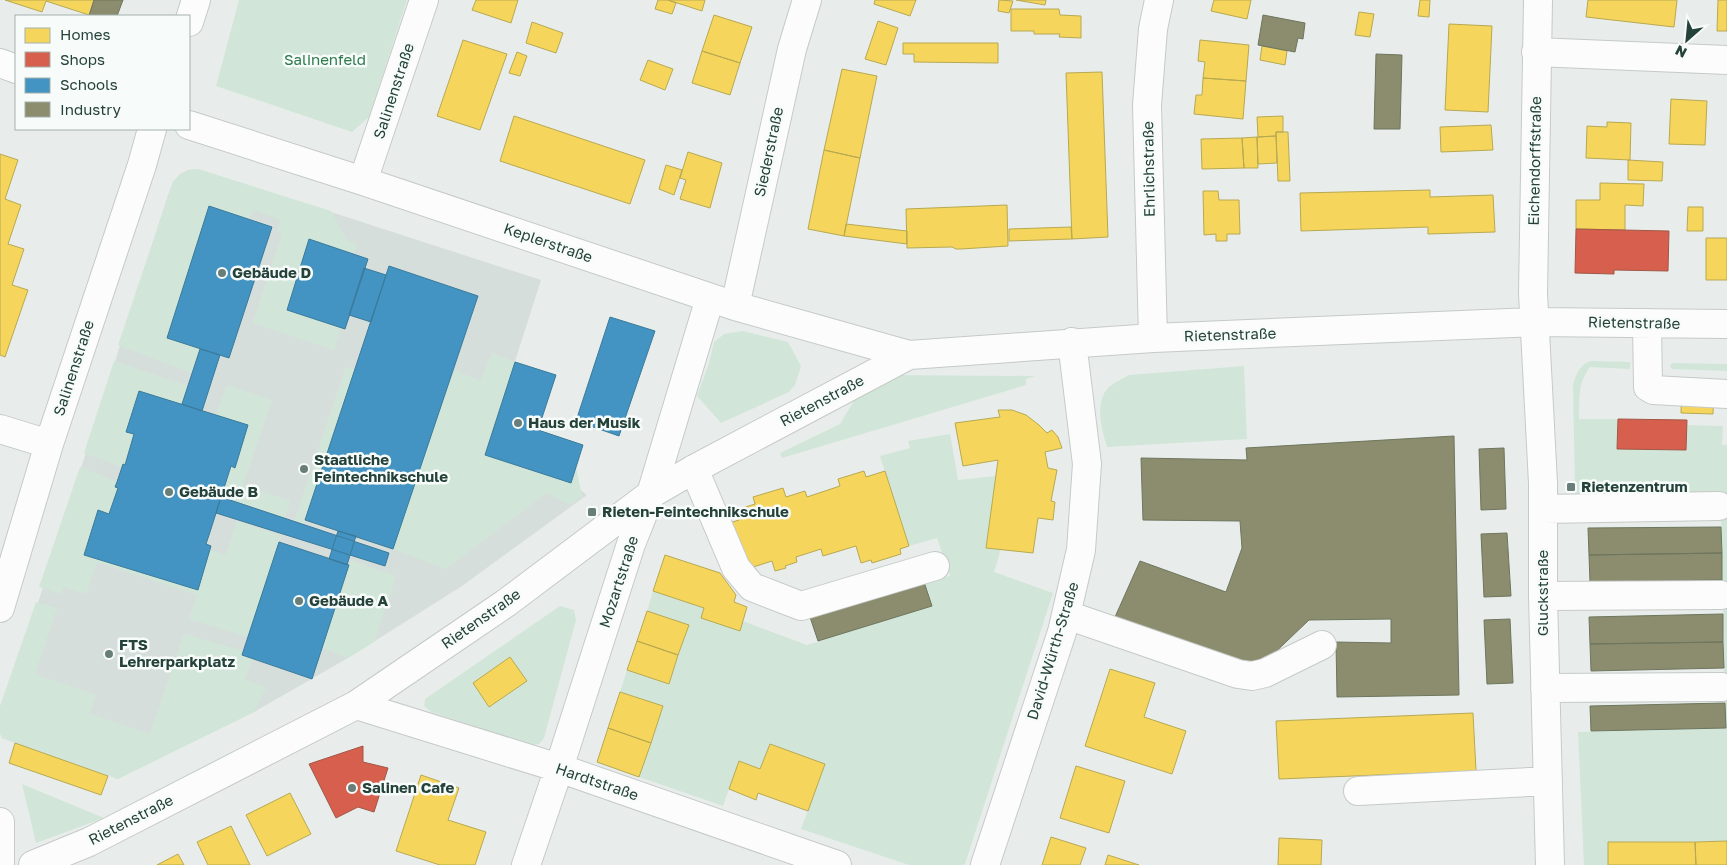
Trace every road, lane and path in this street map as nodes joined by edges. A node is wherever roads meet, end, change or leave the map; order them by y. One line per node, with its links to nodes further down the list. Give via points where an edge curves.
1 (196, 0): 6 (street)
2 (424, 0): 13 (street, Salinenstraße)
3 (807, 0): 14 (street, Siederstraße)
4 (1159, 0): 18 (street, Ehrlichstraße, via 1153,28 1147,105)
5 (1538, 0): 7 (street, Eichendorffstraße)
6 (190, 19)
7 (1536, 52): 8 (street); 15 (street, Eichendorffstraße)
8 (1727, 60)
9 (0, 63): 10 (street)
10 (15, 69)
11 (190, 125): 13 (street, Keplerstraße)
12 (152, 130): 23 (street, Salinenstraße)
13 (363, 181): 14 (street, Keplerstraße)
14 (723, 302): 20 (street, Keplerstraße); 25 (street, Mozartstraße)
15 (1535, 322): 16 (street, Rietenstraße); 18 (street, Rietenstraße); 27 (street, Gluckstraße)
16 (1647, 323): 17 (street, Rietenstraße); 21 (street, via 1648,387 1653,390)
17 (1727, 324)
18 (1153, 338): 19 (street, Rietenstraße)
19 (1072, 342): 20 (street, Rietenstraße); 32 (street, David-Würth-Straße, via 1087,464 1082,550)
20 (909, 355): 24 (street, Rietenstraße)
21 (1727, 394)
22 (0, 429): 23 (street)
23 (49, 444): 31 (street, Salinenstraße)
24 (694, 469): 25 (street, Rietenstraße); 28 (street, via 736,568 752,587 801,606)
25 (651, 494): 36 (street, Rietenstraße, via 506,602); 37 (street, Mozartstraße, via 631,544)
26 (1719, 506): 27 (street)
27 (1543, 509): 30 (street, Gluckstraße)
28 (935, 566)
29 (1721, 595): 30 (street)
30 (1543, 596): 35 (street, Gluckstraße)
31 (0, 608)
32 (1067, 616): 33 (street, via 1252,676); 45 (street, David-Würth-Straße)
33 (1322, 645)
34 (1722, 687): 35 (street)
35 (1545, 688): 38 (street, Gluckstraße)
36 (356, 705): 37 (street, Hardtstraße); 42 (street, Rietenstraße, via 89,842)
37 (559, 768): 43 (street, Mozartstraße); 44 (street, Hardtstraße)
38 (1548, 781): 39 (street); 46 (street, Gluckstraße)
39 (1358, 791)
40 (0, 822): 41 (street)
41 (0, 865)
42 (33, 865)
43 (526, 865)
44 (837, 865)
45 (985, 865)
46 (1550, 865)

